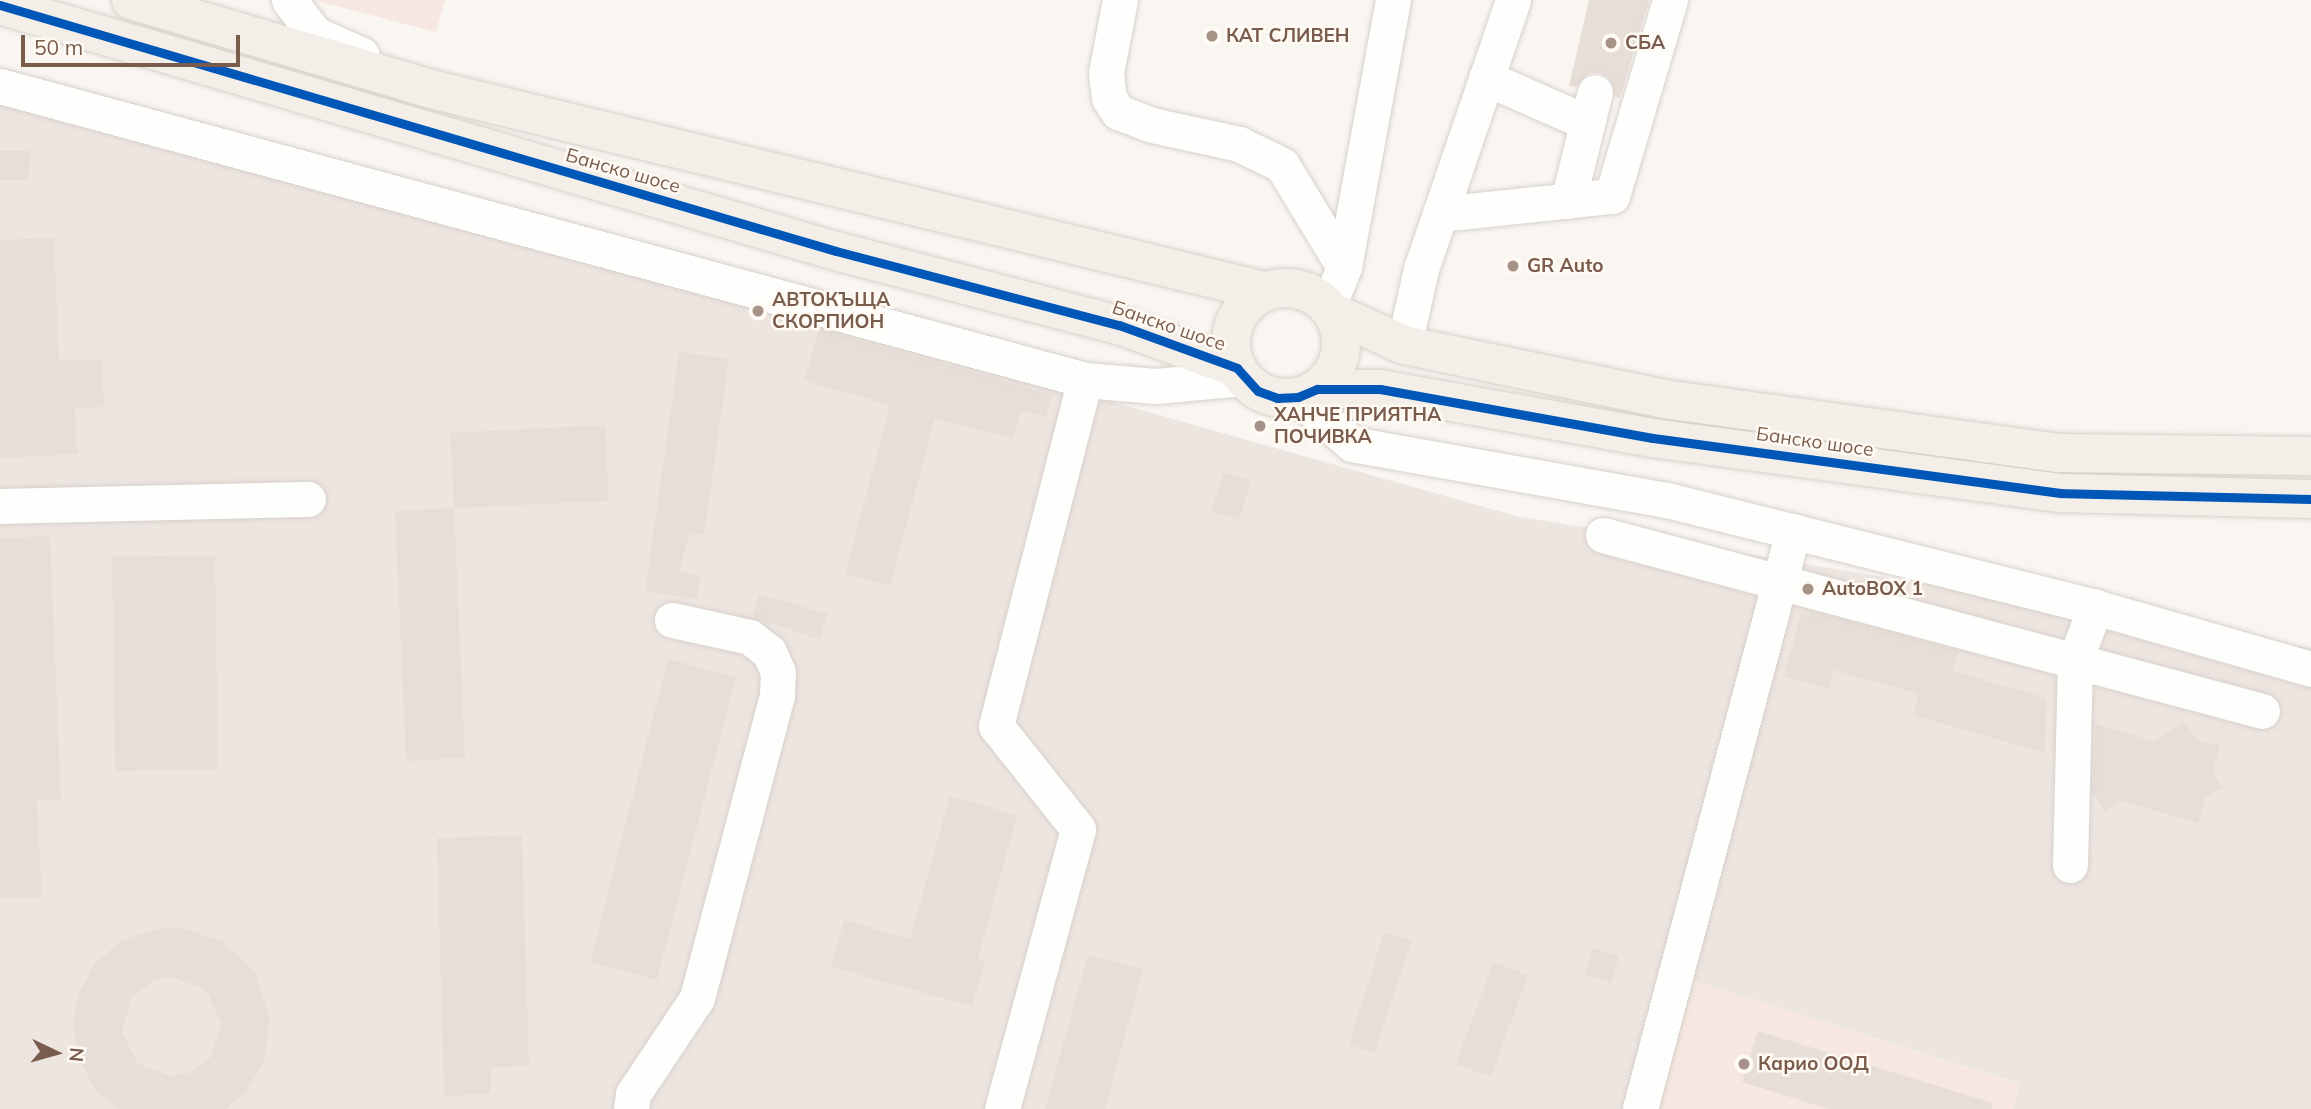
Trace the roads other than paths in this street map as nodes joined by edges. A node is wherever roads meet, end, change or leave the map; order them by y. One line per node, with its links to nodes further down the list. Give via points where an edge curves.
1 (131, 0): 10 (main road, Банско шосе)
2 (289, 0): 10 (lane, via 316,34)
3 (1120, 0): 13 (lane, via 1106,73 1109,99 1118,112 1152,125 1239,144 1282,164)
4 (1393, 0): 13 (lane)
5 (1513, 0): 8 (lane)
6 (1670, 0): 11 (lane, via 1612,196)
7 (0, 5): 17 (main road, Банско шосе, via 836,251 1119,325)
8 (1486, 78): 11 (lane, via 1591,107); 12 (lane)
9 (0, 86): 18 (lane)
10 (435, 90): 14 (main road, Банско шосе)
11 (1568, 201): 12 (lane)
12 (1440, 214): 16 (lane, via 1421,269)
13 (1344, 267): 15 (lane)
14 (1264, 291): 15 (main road, via 1298,288); 17 (main road, via 1245,304 1233,324 1230,346)
15 (1330, 309): 16 (main road, Банско шосе); 19 (main road, via 1340,331 1340,353 1332,373)
16 (1404, 345): 20 (main road, Банско шосе, via 1664,399 2059,453)
17 (1240, 373): 18 (lane, via 1156,386); 19 (main road, via 1277,398)
18 (1085, 380): 34 (lane, via 996,726 1078,829)
19 (1307, 393): 22 (main road, Банско шосе, via 1380,389 1653,438 2060,494); 24 (lane, via 1352,444 1667,500)
20 (2311, 456)
21 (308, 499): 23 (lane)
22 (2311, 499)
23 (0, 506)
24 (1793, 531): 26 (lane); 27 (lane)
25 (1603, 535): 26 (lane)
26 (1782, 582): 29 (lane); 35 (lane)
27 (2095, 607): 29 (lane); 30 (lane)
28 (672, 620): 33 (lane, via 750,637 774,662 777,696 697,998 633,1094)
29 (2075, 661): 31 (lane); 32 (lane)
30 (2311, 669)
31 (2262, 711)
32 (2070, 865)
33 (631, 1109)
34 (1002, 1109)
35 (1640, 1109)

